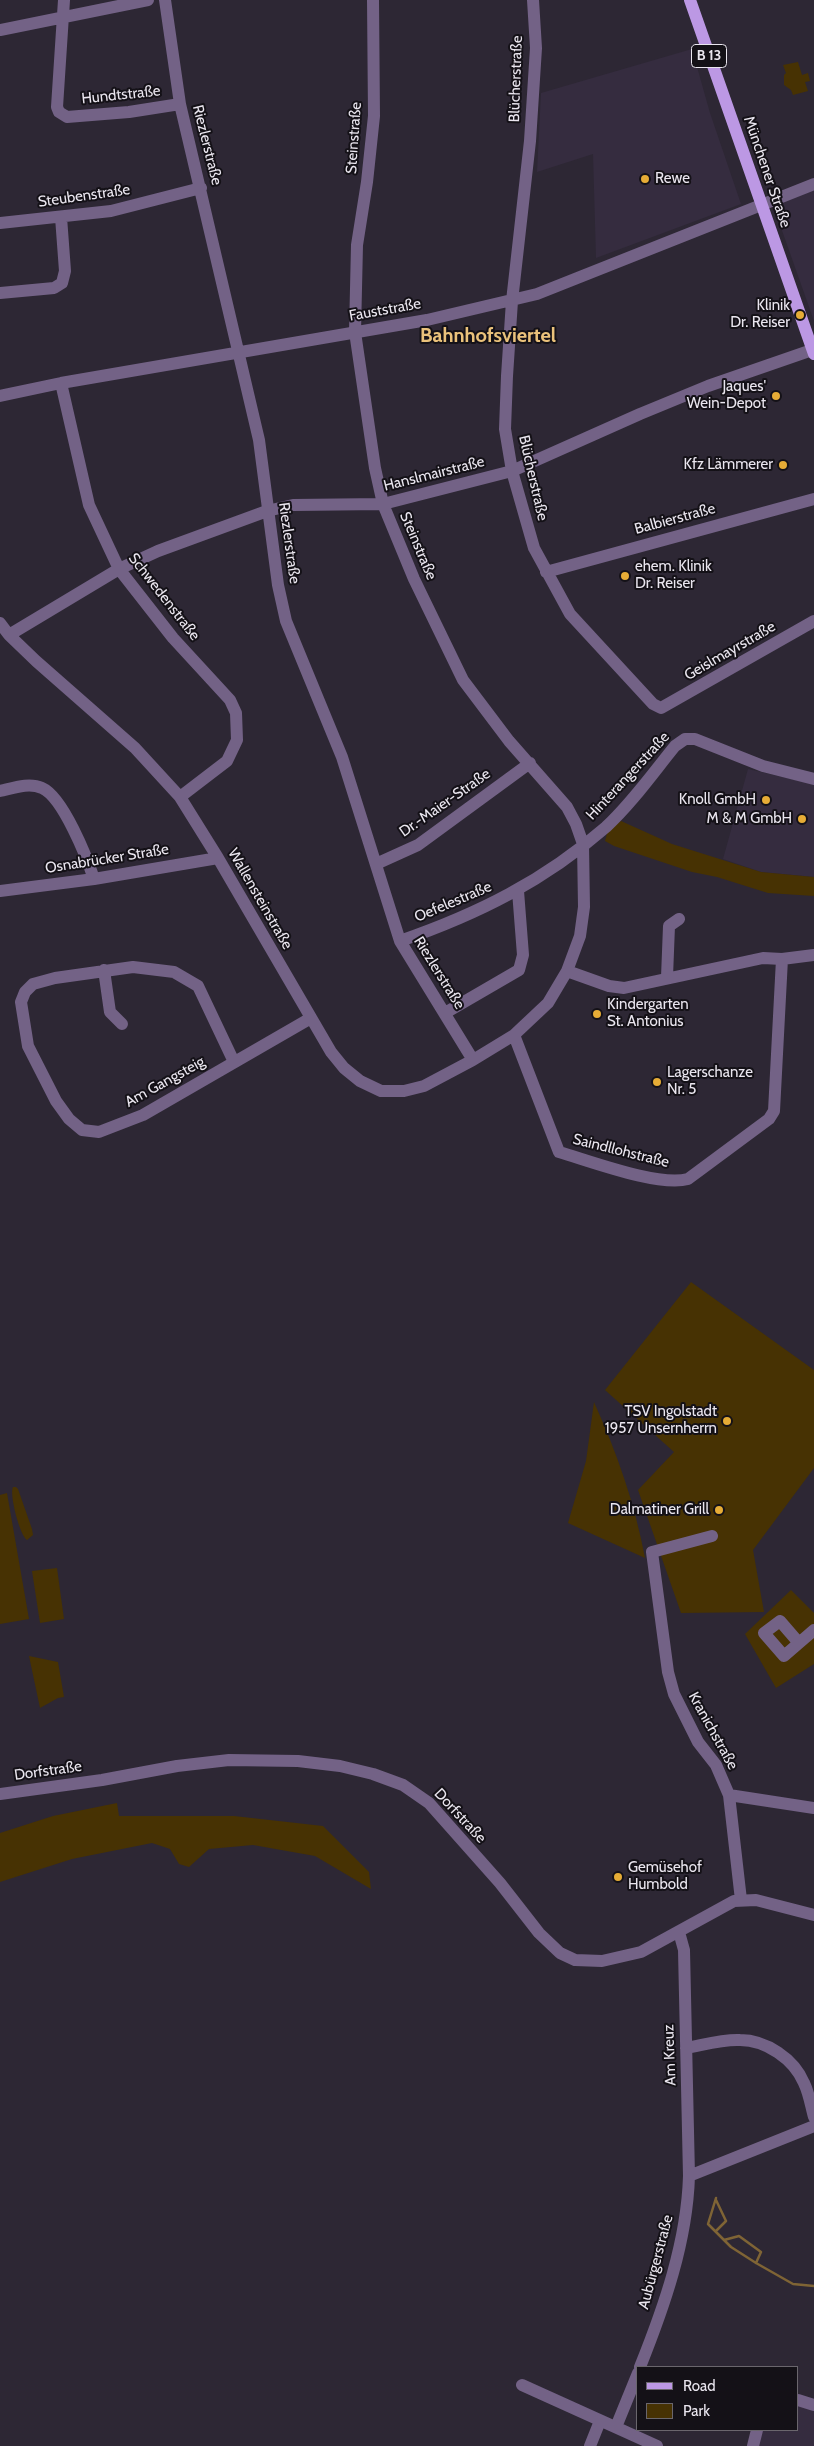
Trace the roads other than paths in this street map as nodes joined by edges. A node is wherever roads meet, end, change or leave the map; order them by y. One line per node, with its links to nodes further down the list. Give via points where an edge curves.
1 (64, 0): 7 (street, Hundtstraße)
2 (148, 0): 7 (street)
3 (165, 0): 9 (street, Riezlerstraße)
4 (373, 0): 17 (street, Steinstraße, via 374,116 358,245)
5 (533, 0): 16 (street, Blücherstraße, via 536,48 530,141)
6 (690, 0): 12 (main road, Münchener Straße / B 13)
7 (62, 18): 8 (street); 9 (street, Hundtstraße, via 59,112 67,116 129,112)
8 (0, 30)
9 (180, 104): 11 (street, Riezlerstraße)
10 (814, 184): 12 (street, Fauststraße)
11 (201, 188): 13 (street, Steubenstraße, via 111,211); 19 (street, Riezlerstraße)
12 (762, 205): 16 (street, Fauststraße); 18 (main road, Münchener Straße / B 13)
13 (61, 217): 14 (street, Steubenstraße); 15 (street, via 65,271 62,283 54,288)
14 (0, 223)
15 (0, 293)
16 (512, 301): 17 (street, Fauststraße); 22 (street, Blücherstraße, via 505,429)
17 (355, 332): 19 (street, Fauststraße); 24 (street, Steinstraße)
18 (813, 352): 22 (street, Hanslmairstraße, via 772,362 708,386)
19 (240, 353): 20 (street, Fauststraße); 25 (street, Riezlerstraße, via 259,440)
20 (61, 383): 21 (street, Fauststraße); 26 (street, Schwedenstraße, via 88,505)
21 (0, 396)
22 (512, 471): 24 (street, Hanslmairstraße); 27 (street, Blücherstraße, via 534,548)
23 (814, 499): 27 (street, Balbierstraße)
24 (383, 504): 25 (street, Hanslmairstraße, via 293,505); 32 (street, Steinstraße, via 454,663 482,707)
25 (267, 511): 26 (street, Hanslmairstraße, via 158,551); 38 (street, Riezlerstraße, via 286,621 342,757)
26 (119, 570): 30 (street, Hanslmairstraße); 35 (street, Schwedenstraße, via 173,638 230,700 236,714 237,740 227,761)
27 (546, 572): 31 (street, Blücherstraße, via 570,614 653,704)
28 (814, 621): 31 (street, Geislmayrstraße)
29 (0, 622): 30 (street, Wallensteinstraße)
30 (9, 635): 35 (street, Wallensteinstraße, via 135,748)
31 (661, 708)
32 (530, 763): 36 (street, Steinstraße, via 567,806); 38 (street, Dr.-Maier-Straße, via 418,845)
33 (814, 778): 36 (street, Hinterangerstraße, via 763,766 695,739 684,739 626,806)
34 (0, 791): 39 (street, via 28,786 42,788 51,794 75,832)
35 (180, 797): 37 (street, Wallensteinstraße)
36 (583, 844): 40 (street, Oefelestraße, via 547,874); 47 (street, Steinstraße, via 584,907 580,936)
37 (218, 858): 39 (street, Osnabrücker Straße); 50 (street, Wallensteinstraße)
38 (376, 864): 43 (street, Riezlerstraße)
39 (94, 879): 41 (street, Osnabrücker Straße)
40 (518, 890): 43 (street, Oefelestraße, via 468,916); 49 (street, via 523,955 519,970)
41 (0, 891)
42 (679, 919): 48 (street, via 669,926)
43 (400, 941): 49 (street, Riezlerstraße)
44 (814, 955): 45 (street)
45 (782, 959): 48 (street, via 763,958); 52 (street, Saindllohstraße, via 774,1111 768,1119 688,1179 676,1182 641,1175 559,1152)
46 (104, 970): 51 (street, via 110,1012); 54 (street, Am Gangsteig, via 155,968 174,972 198,986); 54 (street, Am Gangsteig, via 33,984 21,1002 28,1046 56,1101 82,1130 99,1132 143,1115)
47 (567, 971): 48 (street, via 624,988); 52 (street, Steinstraße, via 548,1003)
48 (667, 977)
49 (445, 1013): 53 (street, Riezlerstraße)
50 (311, 1018): 53 (street, Wallensteinstraße, via 344,1068 360,1081 381,1091 404,1091 424,1086); 54 (street, Am Gangsteig)
51 (122, 1024)
52 (514, 1034): 53 (street, Wallensteinstraße)
53 (473, 1060)
54 (234, 1062)
55 (712, 1536): 59 (street, Kranichstraße, via 652,1552 668,1672 674,1694 698,1742 716,1765)
56 (814, 1630): 57 (street)
57 (799, 1643)
58 (0, 1794): 63 (street, Dorfstraße, via 222,1761 298,1761 350,1768 392,1780 428,1803 500,1883 539,1933 569,1958 595,1962 621,1958 655,1946)
59 (729, 1795): 60 (street); 61 (street, Kranichstraße)
60 (814, 1808)
61 (741, 1900): 62 (street, Dorfstraße, via 756,1900); 63 (street, Dorfstraße, via 722,1906)
62 (814, 1915)
63 (680, 1932): 64 (street, Am Kreuz, via 684,1950)
64 (686, 2048): 65 (street, via 739,2039 758,2042 777,2052 800,2074); 67 (street, Am Kreuz)
65 (814, 2117)
66 (814, 2126): 67 (street)
67 (689, 2176): 68 (street, Aubürgerstraße, via 683,2234 654,2332)
68 (640, 2366)
69 (636, 2378): 74 (street)
70 (522, 2385): 73 (street)
71 (799, 2400): 72 (street)
72 (814, 2405)
73 (600, 2421): 74 (street); 76 (street)
74 (616, 2427): 77 (street)
75 (758, 2431): 78 (street)
76 (590, 2446)
77 (657, 2446)
78 (753, 2446)

